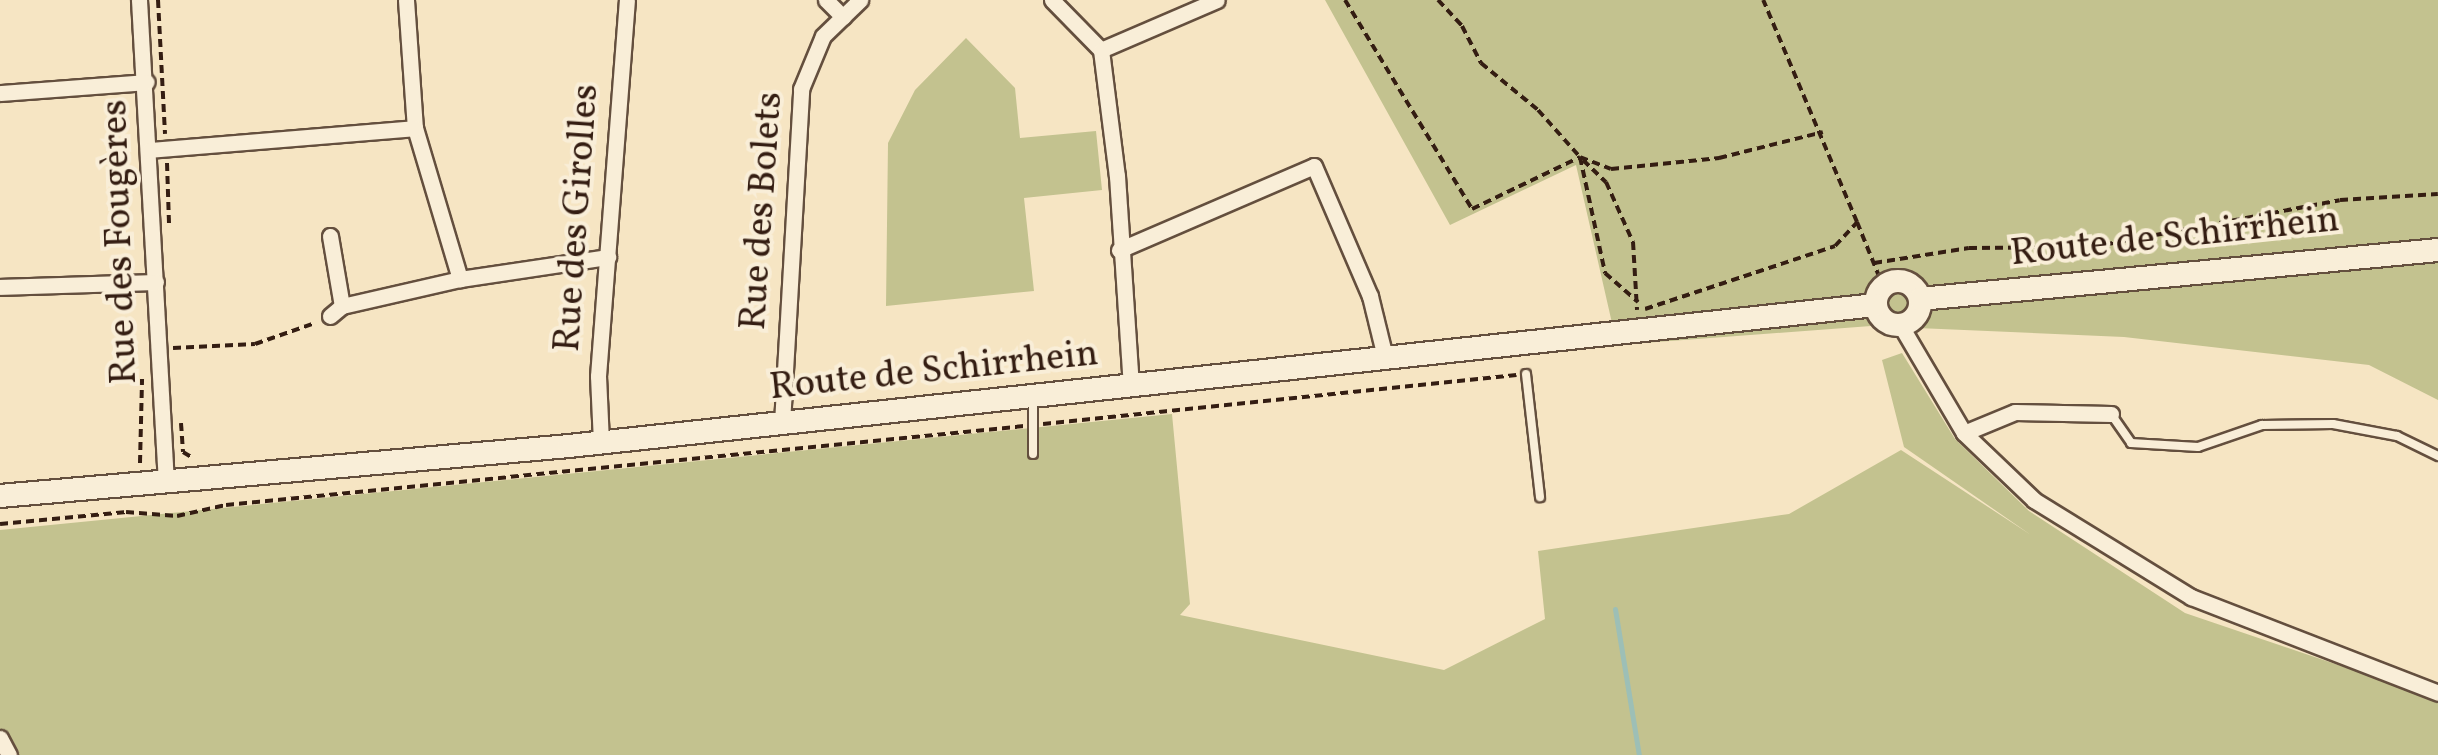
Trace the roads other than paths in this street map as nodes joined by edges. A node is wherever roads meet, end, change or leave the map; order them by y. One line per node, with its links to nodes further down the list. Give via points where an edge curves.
1 (139, 0): 10 (street, Rue des Fougères)
2 (406, 0): 12 (street)
3 (627, 0): 17 (street, Rue des Girolles)
4 (826, 0): 8 (street)
5 (860, 0): 8 (street, Rue des Bolets)
6 (1052, 0): 9 (street)
7 (1217, 0): 9 (street)
8 (843, 16): 29 (street, Rue des Bolets, via 807,62 801,89)
9 (1101, 50): 15 (street)
10 (147, 82): 11 (street); 13 (street, Rue des Fougères)
11 (0, 93)
12 (415, 128): 13 (street); 18 (street)
13 (158, 149): 19 (street, Rue des Fougères)
14 (330, 236): 18 (street, via 336,311)
15 (1119, 250): 24 (street, via 1314,166 1370,296); 26 (street)
16 (2438, 250): 22 (street, Route de Schirrhein)
17 (608, 257): 18 (street); 31 (street, Rue des Girolles, via 598,376)
18 (460, 279)
19 (156, 282): 20 (street); 34 (street, Rue des Fougères, via 166,348)
20 (0, 287)
21 (1879, 296): 22 (street, Route de Schirrhein, via 1905,281); 23 (street, via 1887,324); 24 (street, Route de Schirrhein)
22 (1920, 300): 23 (street, via 1918,314)
23 (1901, 326): 30 (street)
24 (1385, 357): 26 (street, Route de Schirrhein)
25 (1526, 374): 36 (lane)
26 (1130, 386): 27 (street, Route de Schirrhein)
27 (1033, 396): 29 (street, Route de Schirrhein); 32 (lane)
28 (2111, 414): 30 (street, via 2015,412); 33 (lane, via 2130,443 2198,447 2262,425 2332,424 2397,436)
29 (782, 423): 31 (street, Route de Schirrhein)
30 (1964, 432): 37 (street, via 2034,500 2191,597)
31 (602, 442): 34 (street, Route de Schirrhein)
32 (1033, 454)
33 (2438, 456)
34 (166, 482): 35 (street, Route de Schirrhein)
35 (0, 496)
36 (1540, 498)
37 (2438, 693)
38 (0, 738): 39 (street)
39 (8, 755)

